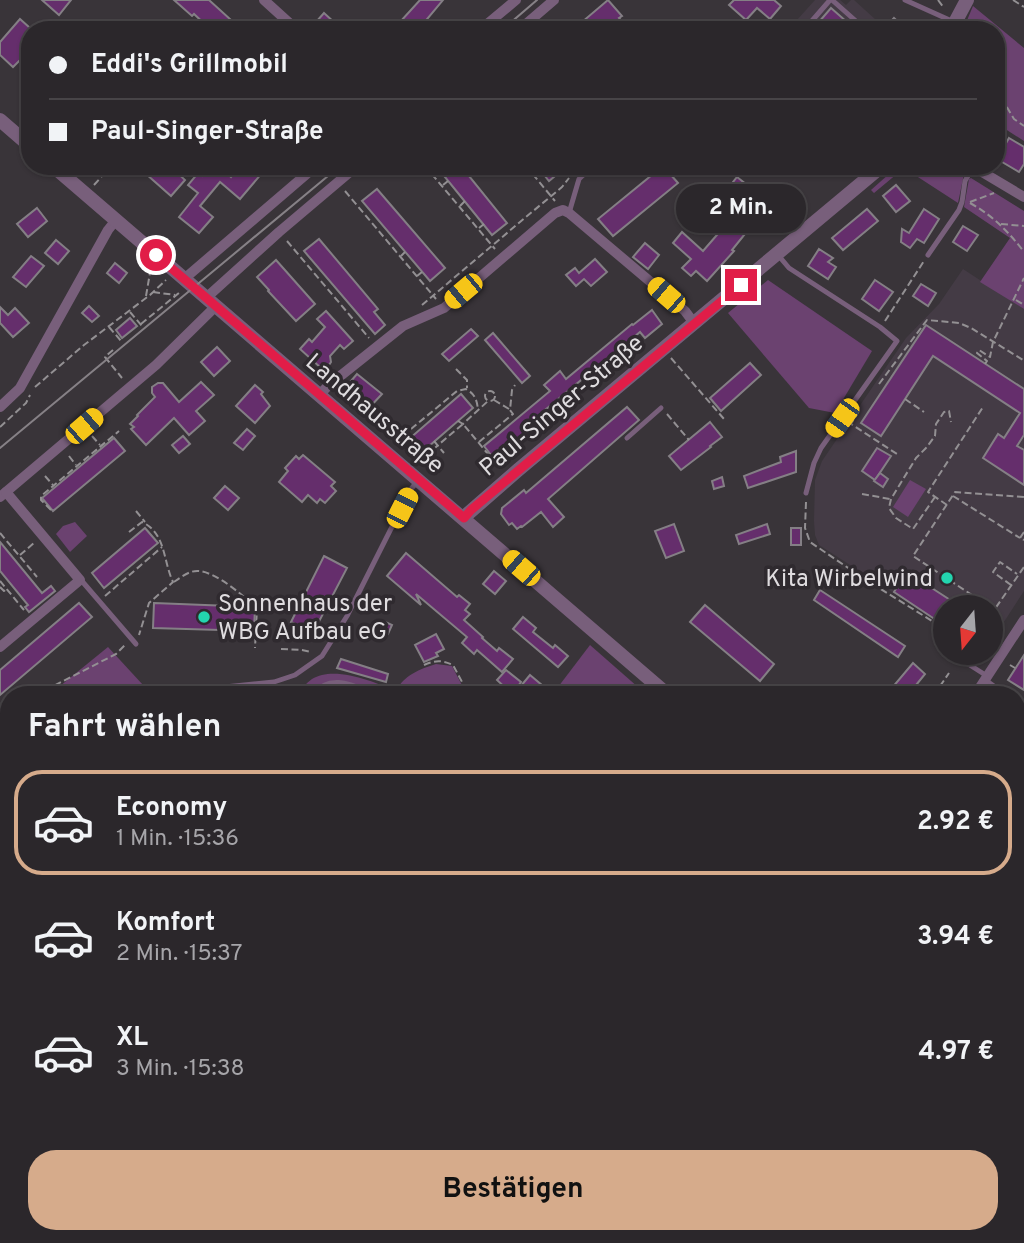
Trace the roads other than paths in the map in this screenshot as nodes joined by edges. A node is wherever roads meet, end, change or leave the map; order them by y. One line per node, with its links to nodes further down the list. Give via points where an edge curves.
1 (264, 0): 7 (street)
2 (516, 0): 8 (street)
3 (554, 0): 9 (street)
4 (831, 0): 10 (lane); 11 (lane)
5 (905, 0): 12 (lane)
6 (967, 0): 13 (street)
7 (288, 21)
8 (491, 21)
9 (530, 21)
10 (812, 21)
11 (857, 21)
12 (944, 21)
13 (956, 21)
14 (0, 120): 15 (street)
15 (21, 138)
16 (73, 175): 25 (street, Landhausstraße)
17 (306, 175): 28 (street)
18 (346, 175): 29 (street, via 279,232)
19 (582, 175): 24 (lane)
20 (872, 175): 26 (street, Paul-Singer-Straße)
21 (968, 175): 27 (lane, via 958,210)
22 (986, 175): 23 (street)
23 (1024, 197)
24 (566, 211): 30 (street); 31 (street, via 555,213 443,308 403,326)
25 (116, 220): 28 (street, Landhausstraße); 32 (street, via 20,388)
26 (778, 255): 30 (street, Paul-Singer-Straße); 36 (lane, via 789,268 897,341 821,448)
27 (928, 255)
28 (182, 285): 29 (street, Landhausstraße)
29 (211, 303): 31 (street, Landhausstraße); 37 (street, via 156,365)
30 (694, 323): 38 (street, Paul-Singer-Straße)
31 (319, 396): 35 (street, Landhausstraße)
32 (0, 407)
33 (662, 409): 34 (lane)
34 (627, 438)
35 (419, 480): 38 (street, Landhausstraße); 45 (lane, via 322,656 295,675)
36 (806, 493)
37 (3, 495): 39 (street)
38 (464, 518): 48 (street, Landhausstraße)
39 (80, 580): 41 (lane); 42 (street)
40 (1024, 620): 44 (street, via 1001,662)
41 (136, 644)
42 (0, 647)
43 (967, 665): 44 (lane)
44 (985, 679): 49 (street); 50 (street)
45 (238, 686)
46 (320, 686): 47 (lane, via 328,682)
47 (354, 686)
48 (658, 686)
49 (981, 686)
50 (992, 686)

